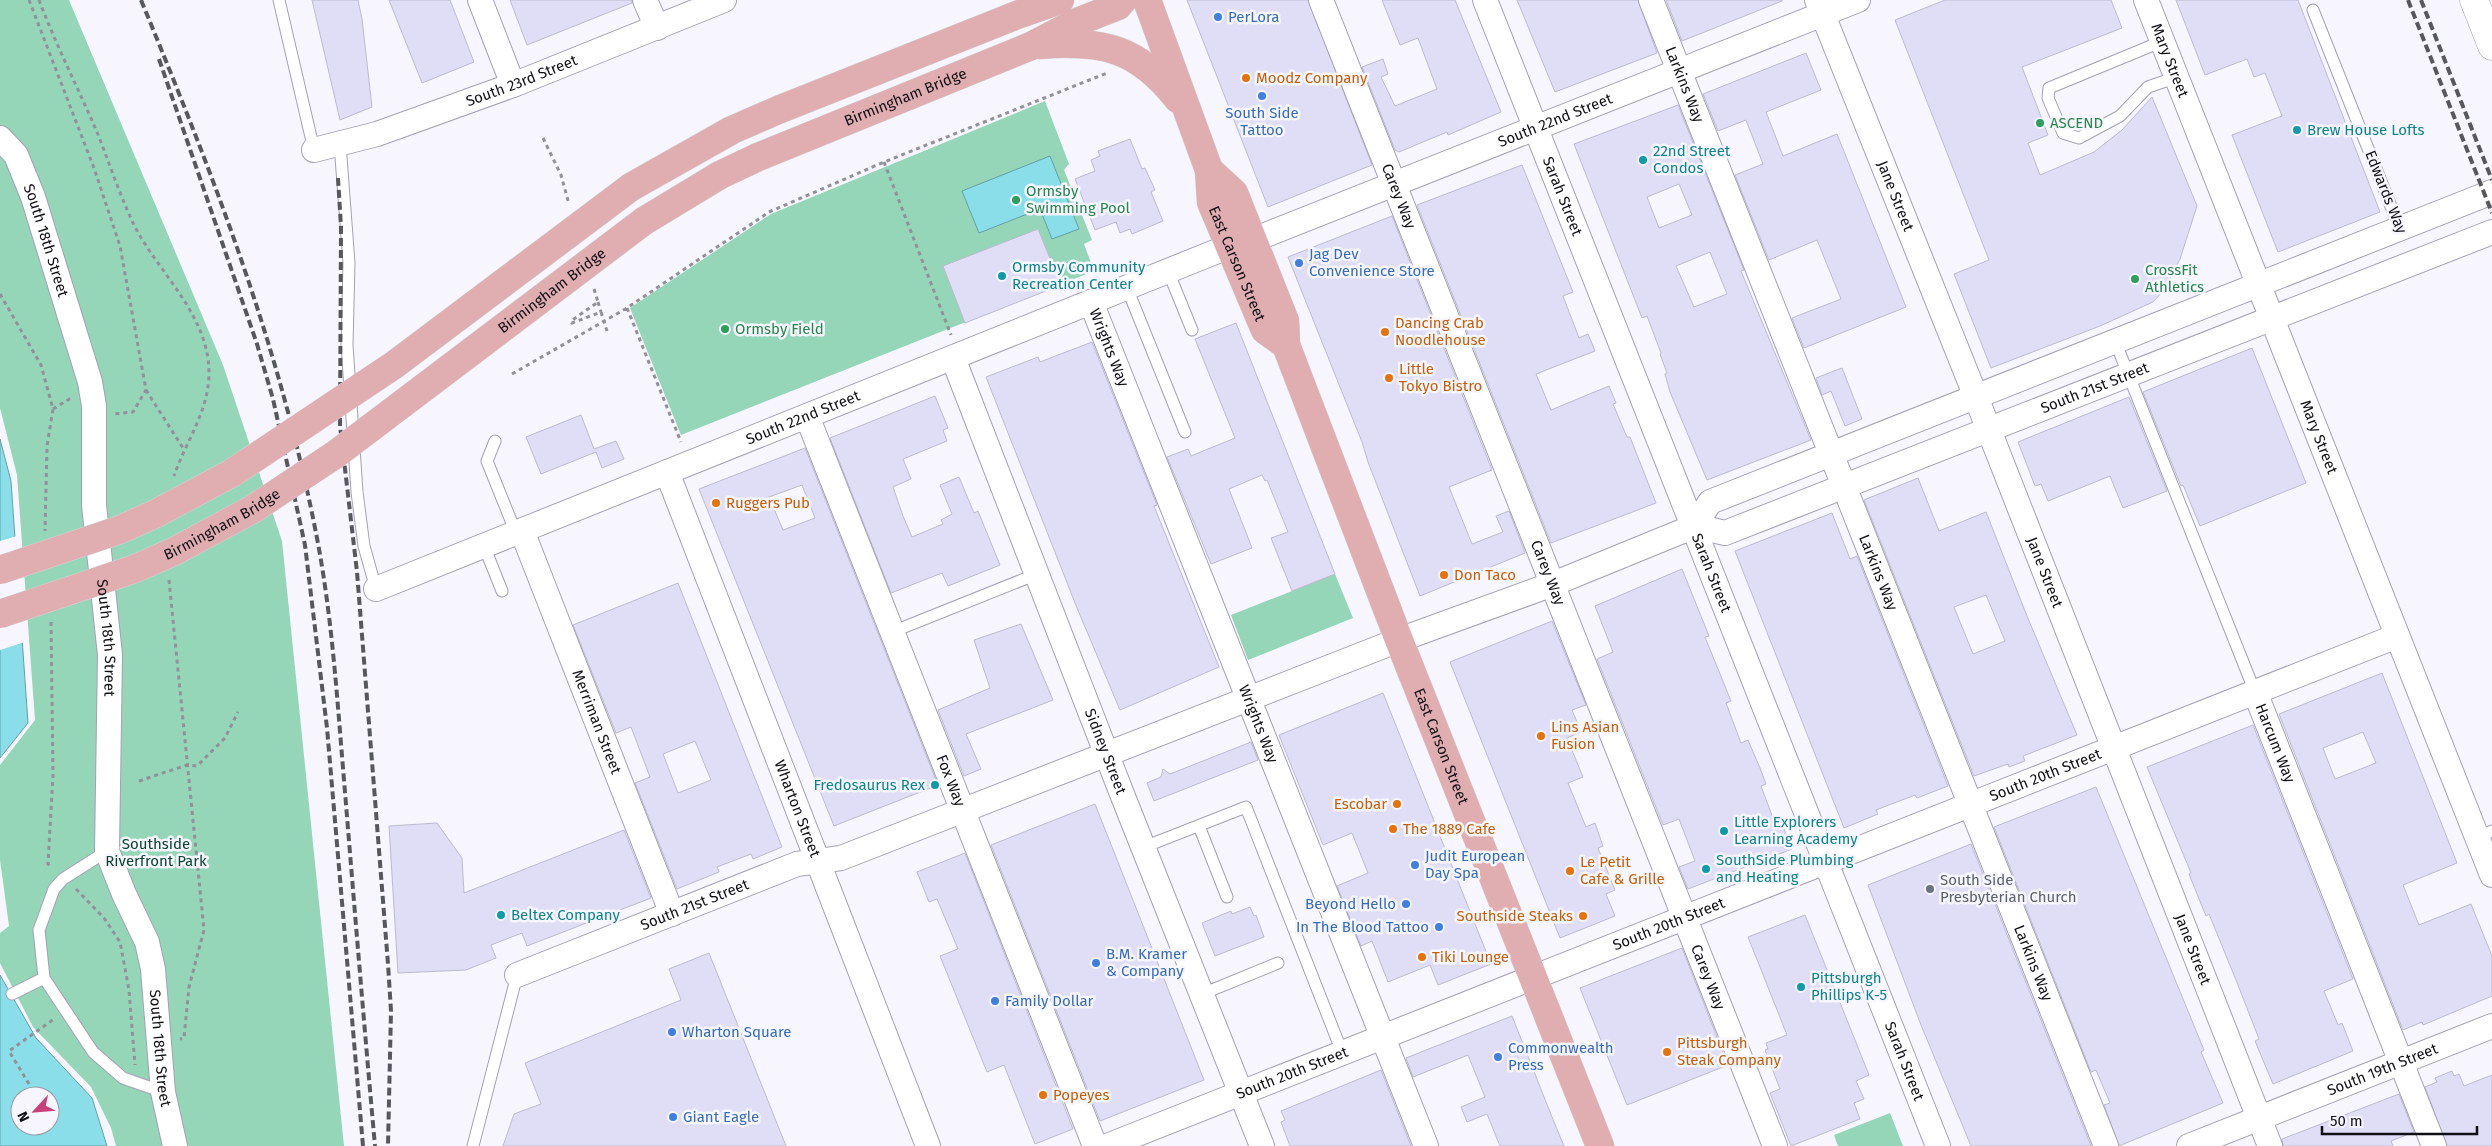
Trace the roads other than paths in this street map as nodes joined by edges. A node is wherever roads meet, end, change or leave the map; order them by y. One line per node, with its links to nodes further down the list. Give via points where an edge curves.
1 (279, 0): 28 (lane)
2 (480, 0): 23 (street)
3 (645, 0): 17 (street)
4 (724, 0): 17 (street, South 23rd Street)
5 (1060, 0): 14 (main road)
6 (1124, 0): 19 (main road, Birmingham Bridge, via 1118,6 1077,22)
7 (1147, 0): 24 (main road, East Carson Street)
8 (1321, 0): 29 (street, Carey Way)
9 (1485, 0): 25 (street, Sarah Street)
10 (1651, 0): 21 (street, Larkins Way)
11 (1858, 0): 15 (street, South 22nd Street)
12 (2146, 0): 18 (street, Mary Street)
13 (2474, 0): 20 (street)
14 (1026, 7): 55 (main road, bridge, via 732,130 631,188 394,365 232,473 119,530)
15 (1819, 7): 21 (street, South 22nd Street); 44 (street, Jane Street)
16 (2313, 10): 31 (lane, Edwards Way)
17 (656, 28): 23 (street, South 23rd Street)
18 (2163, 41): 22 (street, Mary Street); 22 (lane, via 2049,88 2048,98 2063,133 2080,138 2120,116 2148,87)
19 (1032, 46): 24 (main road, via 1070,43 1112,47 1159,77); 60 (main road, Birmingham Bridge, bridge, via 720,175 644,221 336,454 253,509 173,552)
20 (2492, 46)
21 (1679, 71): 25 (street, South 22nd Street); 49 (street, Larkins Way)
22 (2177, 77): 36 (street, Mary Street)
23 (514, 84): 27 (street, South 23rd Street, via 377,134)
24 (1188, 111): 33 (main road, East Carson Street, via 1209,170 1211,202)
25 (1535, 126): 29 (street, South 22nd Street); 52 (street, Sarah Street)
26 (0, 138): 73 (street, South 18th Street, via 16,155 33,197 90,382 94,406 94,505 110,655)
27 (340, 144): 28 (street, South 23rd Street); 58 (lane, via 349,263 347,345 357,492 364,546)
28 (314, 150)
29 (1394, 185): 33 (street, South 22nd Street); 57 (street, Carey Way)
30 (2492, 192): 31 (street)
31 (2400, 229): 34 (street, Edwards Way); 36 (street)
32 (2492, 232): 34 (street, South 21st Street)
33 (1241, 243): 35 (street, South 22nd Street); 63 (main road, East Carson Street, via 1265,330 1286,346)
34 (2415, 262): 39 (street, South 21st Street)
35 (1168, 271): 37 (street, South 22nd Street); 40 (lane)
36 (2258, 286): 39 (street, Mary Street); 41 (street)
37 (1127, 288): 38 (street, South 22nd Street); 47 (lane)
38 (1091, 302): 42 (street, South 22nd Street); 65 (street, Wrights Way)
39 (2271, 319): 43 (street, South 21st Street); 62 (street, Mary Street)
40 (1192, 330)
41 (2115, 341): 43 (lane, Harcum Way); 44 (street)
42 (952, 346): 45 (street, South 22nd Street); 56 (street, Sidney Street)
43 (2128, 374): 46 (street, South 21st Street); 64 (lane, Harcum Way)
44 (1976, 397): 46 (street, Jane Street); 49 (street)
45 (807, 416): 50 (street, South 22nd Street); 61 (street, Fox Way)
46 (1988, 428): 51 (street, South 21st Street); 66 (street, Jane Street)
47 (1185, 432)
48 (495, 441): 53 (lane, via 487,460)
49 (1832, 453): 51 (street, Larkins Way); 52 (street, via 1710,502)
50 (667, 472): 53 (street, South 22nd Street); 74 (street, Wharton Street)
51 (1844, 485): 52 (street, South 21st Street, via 1724,532); 68 (street, Larkins Way)
52 (1695, 526): 57 (street, South 21st Street); 75 (street, Sarah Street)
53 (519, 532): 54 (street, South 22nd Street); 78 (street, Merriman Street)
54 (484, 546): 58 (street, South 22nd Street); 59 (lane)
55 (0, 570)
56 (1037, 574): 61 (lane); 67 (street, Sidney Street)
57 (1553, 584): 63 (street, South 21st Street); 79 (street, Carey Way)
58 (376, 589)
59 (502, 591)
60 (0, 614)
61 (892, 632): 69 (street, Fox Way)
62 (2397, 636): 64 (street, South 20th Street); 71 (street, Mary Street)
63 (1400, 640): 65 (street, South 21st Street); 82 (main road, East Carson Street)
64 (2255, 692): 66 (street, South 20th Street); 89 (street, Harcum Way)
65 (1249, 699): 67 (street, South 21st Street); 87 (street, Wrights Way)
66 (2112, 748): 68 (street, South 20th Street); 92 (street, Jane Street)
67 (1107, 754): 69 (street, South 21st Street); 72 (street, Sidney Street)
68 (1970, 806): 75 (street, South 20th Street); 103 (street, Larkins Way)
69 (963, 811): 74 (street, South 21st Street, via 841,858); 96 (street, Fox Way)
70 (1199, 826): 72 (lane); 77 (lane); 88 (lane, via 1246,807)
71 (2485, 834): 76 (street, Mary Street)
72 (1144, 847): 85 (street, Sidney Street)
73 (107, 851): 83 (lane, via 63,879 54,889 39,930); 90 (street, South 18th Street, via 147,942 153,969)
74 (819, 861): 78 (street, South 21st Street, via 797,864); 95 (street, Wharton Street)
75 (1826, 862): 79 (street, South 20th Street); 102 (street, Sarah Street)
76 (2492, 875)
77 (1227, 897)
78 (672, 914): 81 (street, South 21st Street)
79 (1685, 917): 82 (street, South 20th Street); 101 (street, Carey Way)
80 (1278, 963): 85 (lane)
81 (516, 975): 94 (lane)
82 (1532, 976): 87 (street, South 20th Street); 100 (main road, East Carson Street)
83 (44, 978): 84 (lane); 90 (lane, via 93,1052 123,1078)
84 (12, 994)
85 (1202, 994): 91 (street, Sidney Street)
86 (2492, 1026): 89 (street, South 19th Street)
87 (1382, 1036): 88 (street, South 20th Street); 99 (street, Wrights Way)
88 (1342, 1052): 91 (street, South 20th Street)
89 (2401, 1062): 92 (street, South 19th Street); 106 (street, Harcum Way)
90 (163, 1092): 93 (street, South 18th Street)
91 (1241, 1092): 97 (street, South 20th Street); 98 (street, Sidney Street)
92 (2259, 1118): 104 (street, South 19th Street); 105 (street, Jane Street)
93 (175, 1146)
94 (473, 1146)
95 (928, 1146)
96 (1095, 1146)
97 (1107, 1146)
98 (1262, 1146)
99 (1426, 1146)
100 (1600, 1146)
101 (1775, 1146)
102 (1938, 1146)
103 (2106, 1146)
104 (2189, 1146)
105 (2270, 1146)
106 (2434, 1146)

